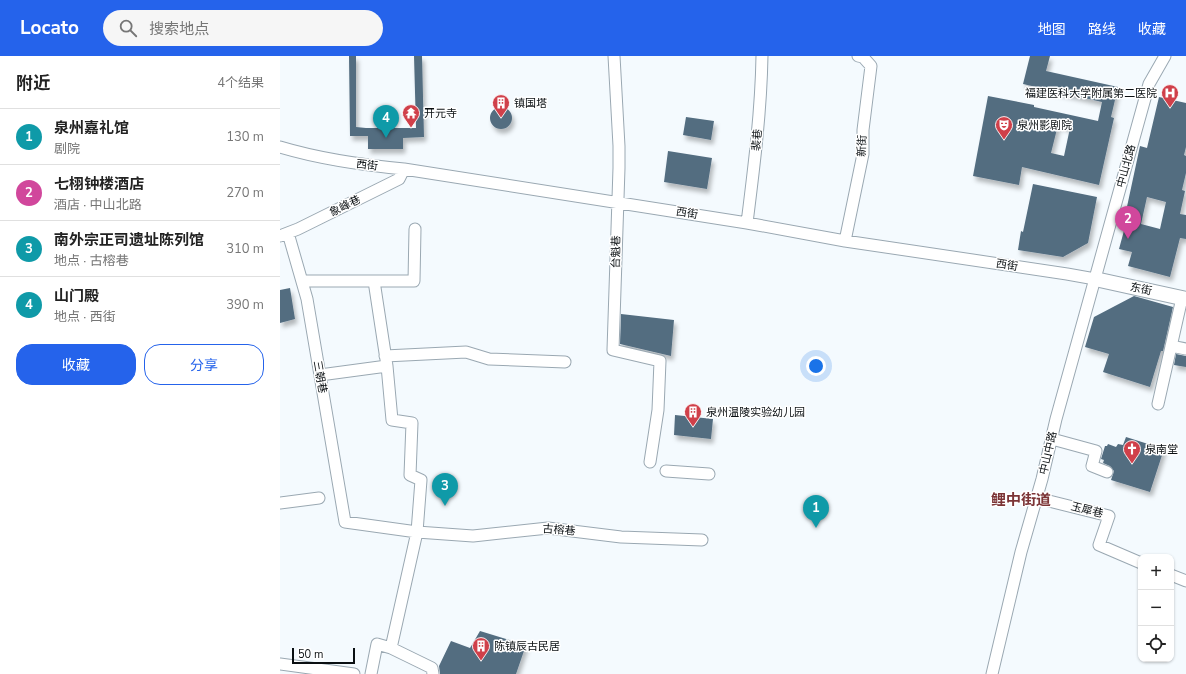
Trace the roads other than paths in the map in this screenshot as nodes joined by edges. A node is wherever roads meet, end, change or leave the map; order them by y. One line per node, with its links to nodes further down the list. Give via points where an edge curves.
1 (614, 56): 7 (street, 台魁巷, via 619,146)
2 (762, 56): 8 (street, 裴巷, via 756,153)
3 (858, 56): 11 (street, 新街, via 863,57 871,66 862,130 863,154)
4 (1165, 56): 12 (street, 中山北路, via 1149,84)
5 (280, 147): 6 (street, 西街, via 362,165)
6 (404, 169): 7 (street, 西街); 10 (street, 象峰巷, via 399,179)
7 (617, 202): 8 (street, 西街); 23 (street, 台魁巷, via 613,350 660,361 658,410)
8 (747, 223): 11 (street, 西街)
9 (415, 228): 14 (street, via 414,281)
10 (284, 235): 13 (street, 三朝巷)
11 (845, 241): 12 (street, 西街)
12 (1095, 280): 15 (main road, 东街); 22 (street, 中山中路)
13 (302, 281): 14 (street); 20 (street, 三朝巷)
14 (374, 281): 18 (street)
15 (1184, 298): 16 (street)
16 (1171, 346): 17 (street); 21 (street)
17 (1186, 349)
18 (386, 361): 19 (street, via 466,352 489,359); 20 (street); 31 (street, via 392,420 412,423 410,474 421,480)
19 (565, 362)
20 (320, 375): 30 (street, 三朝巷)
21 (1158, 404)
22 (1052, 439): 25 (street, via 1096,451 1092,466); 28 (street, 中山中路)
23 (650, 462)
24 (666, 471): 26 (street)
25 (1106, 472)
26 (709, 474)
27 (319, 498): 29 (street)
28 (1037, 498): 33 (street, 玉犀巷, via 1109,516 1099,545); 41 (street, 中山中路, via 1021,552)
29 (280, 503)
30 (346, 522): 31 (street, 古榕巷)
31 (416, 532): 32 (street, 古榕巷, via 473,536 548,528 621,537); 36 (street)
32 (702, 540)
33 (1138, 562)
34 (1174, 576): 35 (street)
35 (1186, 581)
36 (391, 648): 39 (street, via 377,644); 40 (street, via 432,668)
37 (280, 664): 38 (street)
38 (354, 674)
39 (371, 674)
40 (433, 674)
41 (992, 674)

